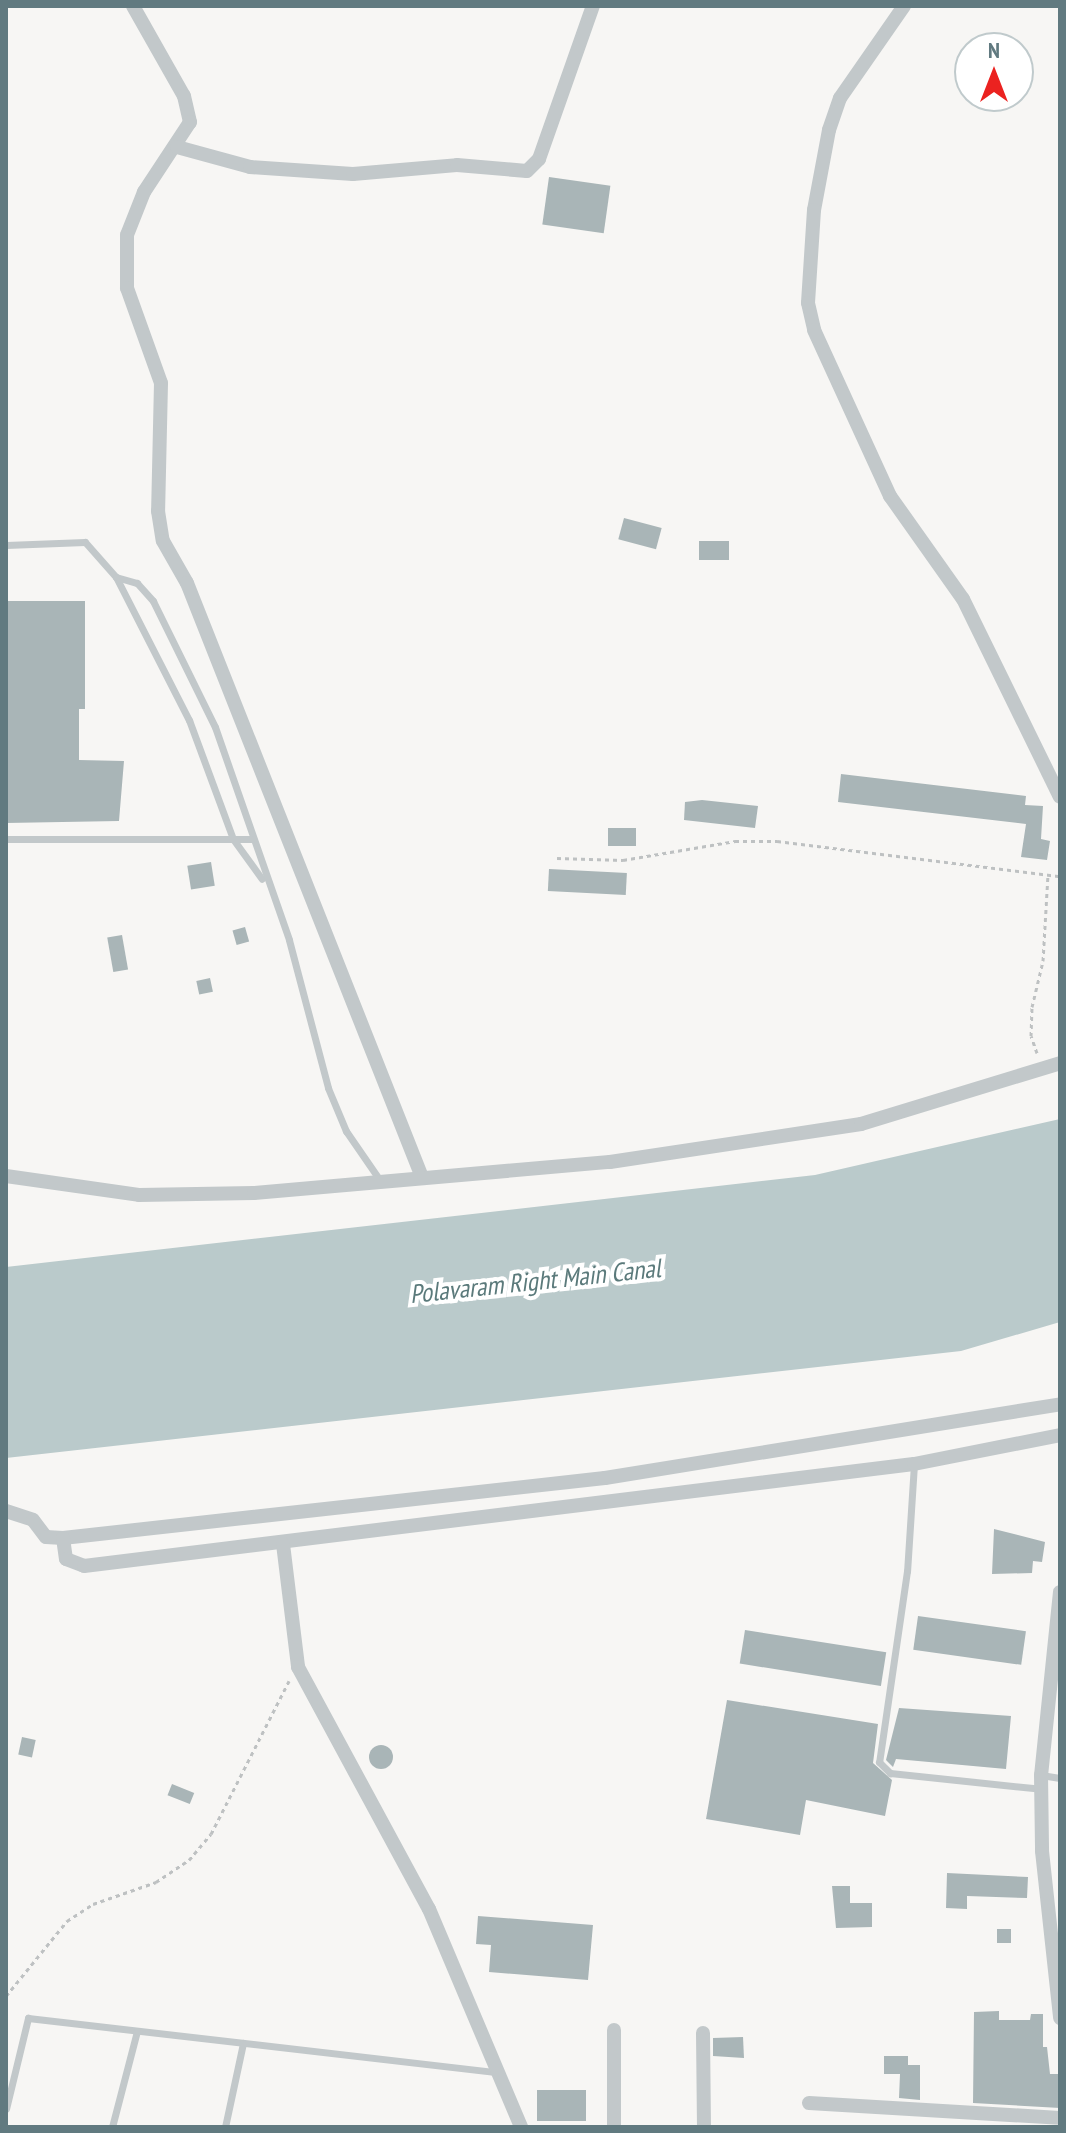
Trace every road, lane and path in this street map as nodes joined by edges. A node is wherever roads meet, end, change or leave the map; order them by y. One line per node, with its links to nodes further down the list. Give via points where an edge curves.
1 (133, 6): 4 (street, via 184,96 190,122)
2 (593, 6): 4 (street, via 539,159 527,171 457,165 353,174 250,167)
3 (904, 6): 7 (street, via 840,98 829,130 814,210 808,303 814,330 890,496 963,599)
4 (177, 147): 18 (street, via 144,192 127,235 127,288 161,383 158,511 163,541 193,597)
5 (6, 545): 6 (lane, via 85,542)
6 (116, 577): 9 (lane, via 189,720); 10 (lane, via 137,583 153,601 215,727)
7 (1060, 797)
8 (6, 839): 9 (lane)
9 (233, 839): 10 (lane); 14 (lane)
10 (251, 839): 14 (lane)
11 (557, 858): 12 (path, via 623,860 735,841 777,841)
12 (1048, 875): 13 (path); 16 (path, via 1043,961 1031,1036)
13 (1060, 876)
14 (265, 884): 19 (lane, via 293,953 328,1088 346,1131)
15 (1060, 1063): 16 (street)
16 (1043, 1068): 18 (street, via 861,1124 731,1148)
17 (6, 1176): 19 (street, via 139,1195)
18 (422, 1177): 19 (street)
19 (381, 1182)
20 (1060, 1404): 24 (street, via 605,1478)
21 (1060, 1435): 22 (street)
22 (914, 1464): 25 (street); 29 (lane, via 907,1571 879,1762 890,1773)
23 (6, 1511): 24 (street, via 33,1520 46,1537)
24 (63, 1538): 25 (street, via 66,1559 84,1566)
25 (283, 1544): 27 (street)
26 (1060, 1592): 29 (street)
27 (298, 1667): 30 (path, via 211,1834 189,1860 156,1882 93,1904 67,1921); 36 (street, via 429,1909)
28 (1060, 1778): 29 (lane)
29 (1042, 1782): 31 (street, via 1042,1851)
30 (6, 1996)
31 (1060, 2018)
32 (614, 2030): 43 (street)
33 (137, 2031): 35 (lane); 38 (lane, via 28,2018); 40 (lane)
34 (703, 2033): 44 (street)
35 (243, 2043): 36 (lane); 41 (lane)
36 (498, 2072): 42 (street)
37 (809, 2103): 39 (street)
38 (6, 2109)
39 (1060, 2118)
40 (112, 2127)
41 (225, 2127)
42 (521, 2127)
43 (614, 2127)
44 (704, 2127)

